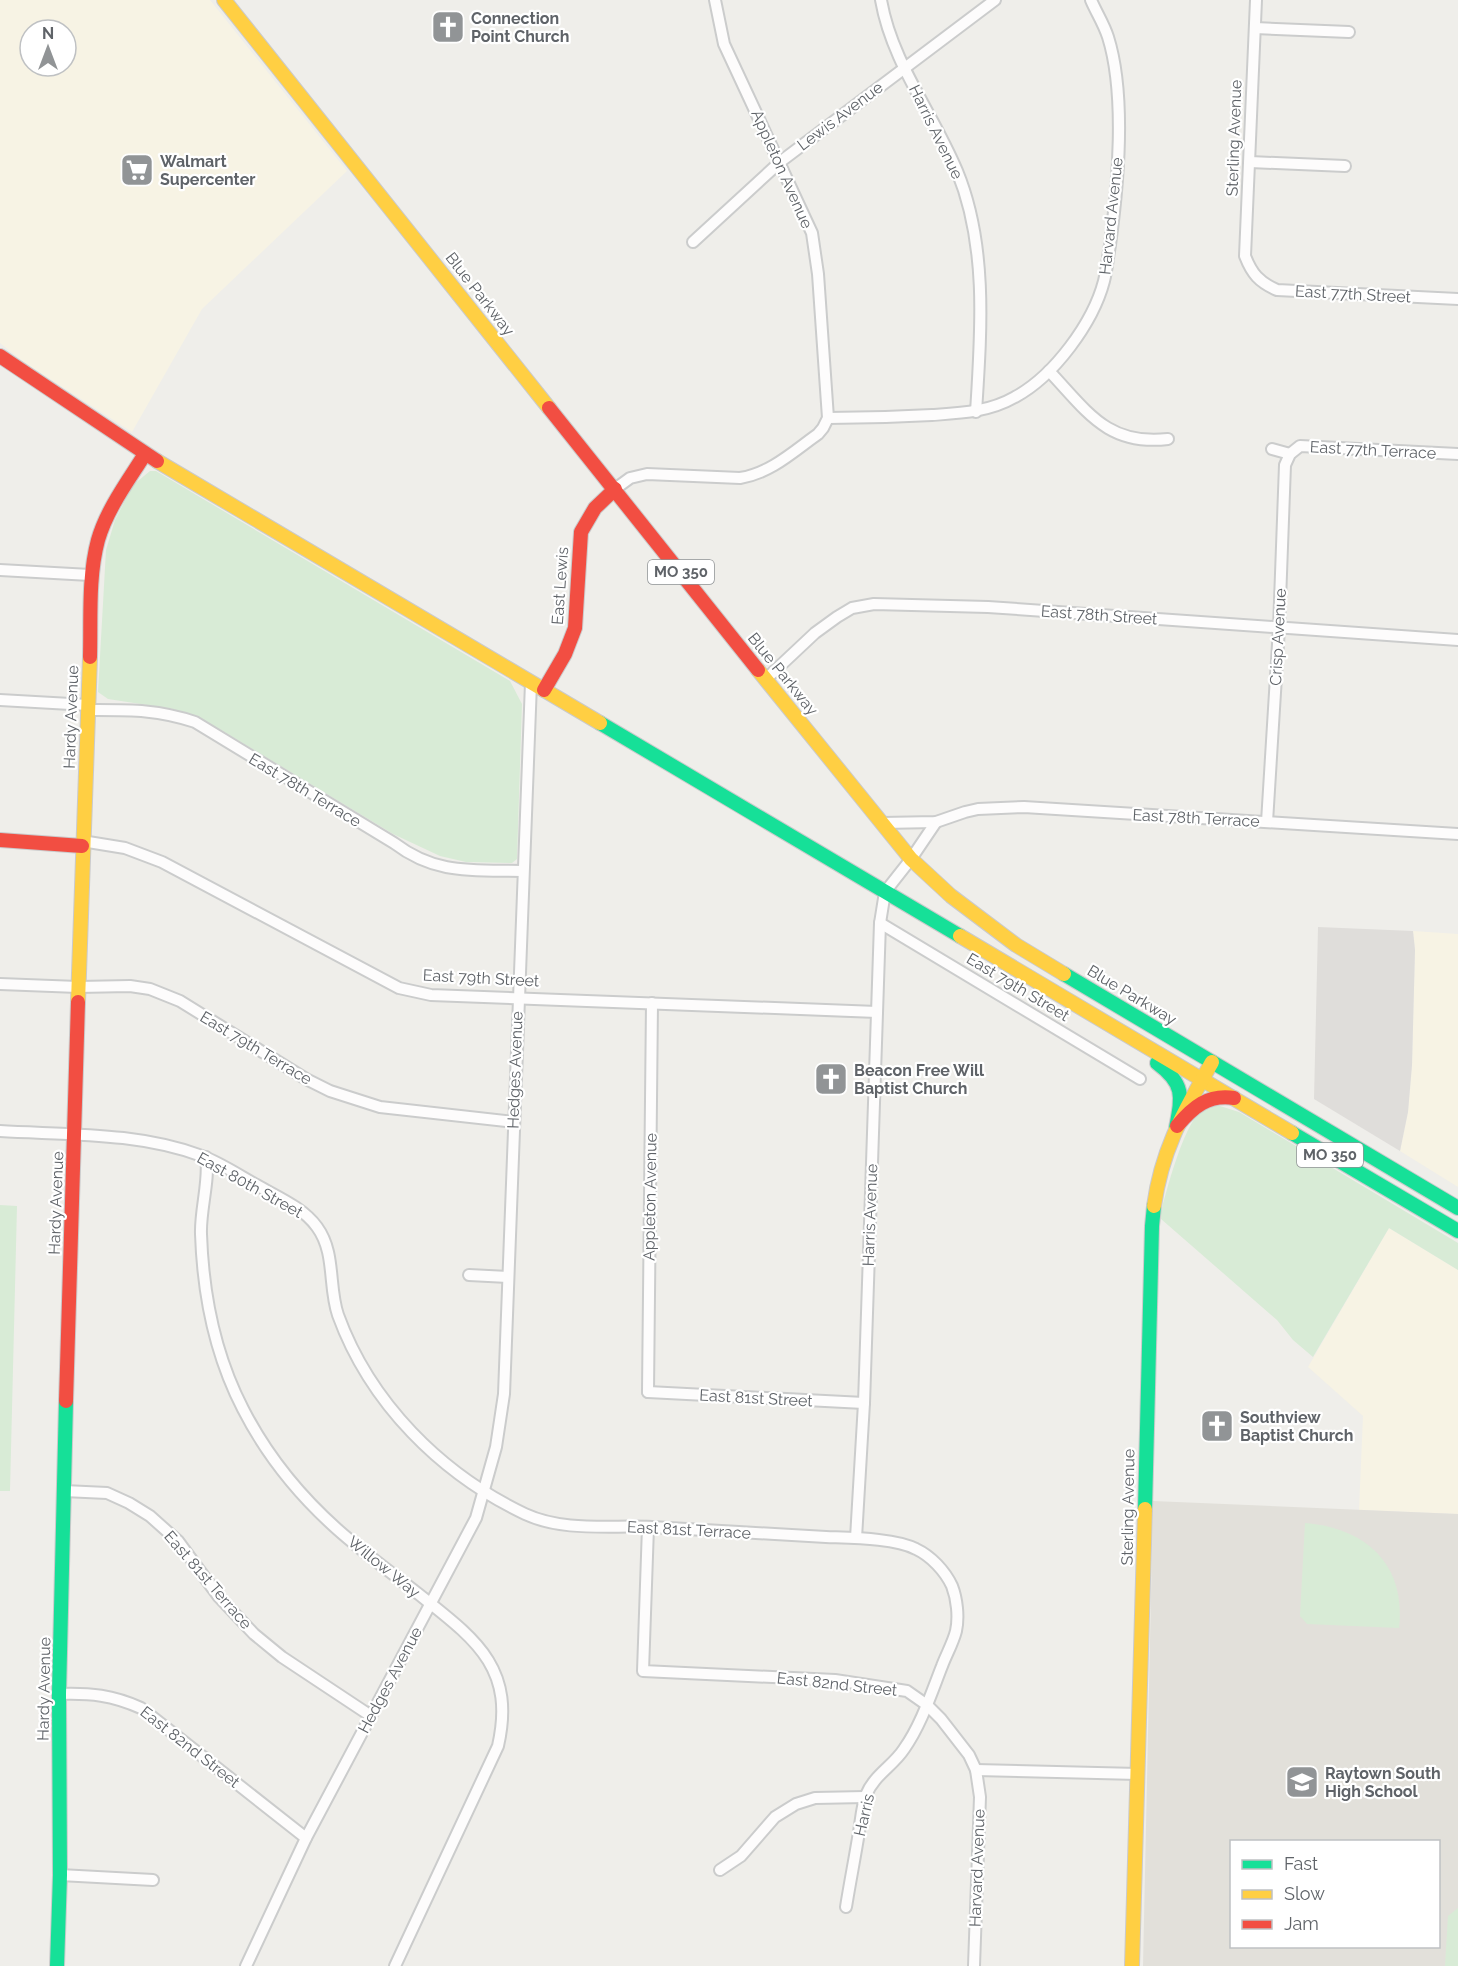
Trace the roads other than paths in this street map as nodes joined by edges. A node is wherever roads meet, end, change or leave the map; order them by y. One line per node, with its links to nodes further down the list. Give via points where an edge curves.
1 (224, 0): 25 (main road, Blue Parkway / MO 350)
2 (715, 0): 10 (street, Appleton Avenue, via 724,44)
3 (881, 0): 9 (street, Harris Avenue, via 892,42)
4 (995, 0): 9 (street, Lewis Avenue)
5 (1091, 0): 17 (street, Harvard Avenue, via 1108,36 1117,83 1114,214 1104,281 1095,305 1076,339)
6 (1256, 0): 7 (street, Sterling Avenue)
7 (1255, 28): 8 (street); 11 (street, Sterling Avenue)
8 (1349, 32)
9 (904, 68): 10 (street, Lewis Avenue); 18 (street, Harris Avenue, via 957,171 972,216 980,311)
10 (780, 162): 13 (street, Lewis Avenue); 19 (street, Appleton Avenue, via 815,247)
11 (1250, 162): 12 (street); 14 (street, Sterling Avenue, via 1245,256)
12 (1345, 166)
13 (693, 242)
14 (1254, 275): 15 (street, East 77th Street, via 1262,284 1277,290)
15 (1458, 299)
16 (0, 356): 22 (main road, MO 350)
17 (1049, 371): 18 (street, Harvard Avenue, via 1015,398); 20 (street, via 1109,430 1138,440)
18 (976, 412): 19 (street)
19 (828, 417): 25 (street, via 818,434 755,475 740,478 647,474 630,478)
20 (1168, 439)
21 (1272, 449): 23 (street)
22 (145, 454): 27 (main road, Hardy Avenue, via 105,520); 31 (main road, MO 350)
23 (1290, 454): 24 (street, East 77th Terrace, via 1300,446); 28 (street, Crisp Avenue, via 1285,465)
24 (1458, 454)
25 (615, 489): 30 (main road, Blue Parkway / MO 350); 32 (main road, East Lewis, via 587,517 581,532 575,628)
26 (0, 570): 27 (street)
27 (90, 575): 34 (main road, Hardy Avenue)
28 (1279, 628): 29 (street, East 78th Street); 30 (street, East 78th Street, via 988,607 874,604 837,616); 36 (street, Crisp Avenue)
29 (1458, 640)
30 (766, 679): 37 (main road, Blue Parkway / MO 350)
31 (531, 682): 32 (main road, MO 350); 42 (street, Hedges Avenue)
32 (544, 690): 43 (main road, MO 350)
33 (0, 700): 34 (street, East 78th Terrace)
34 (87, 707): 40 (main road, Hardy Avenue); 42 (street, East 78th Terrace, via 153,711 195,722 428,863 455,870)
35 (936, 822): 36 (street, East 78th Terrace, via 965,812 1006,807); 37 (street, East 78th Terrace); 41 (street)
36 (1267, 822): 38 (street, East 78th Terrace)
37 (882, 823): 41 (main road, Blue Parkway / MO 350)
38 (1458, 834)
39 (0, 840): 40 (main road, East 79th Street)
40 (82, 843): 46 (main road, Hardy Avenue); 47 (street, East 79th Street, via 125,848 162,862 399,988 431,995)
41 (912, 859): 43 (street); 51 (main road, Blue Parkway / MO 350, via 951,896 1016,945)
42 (523, 871): 47 (street, Hedges Avenue)
43 (885, 892): 44 (street, Harris Avenue); 50 (main road, MO 350)
44 (879, 923): 49 (street, Harris Avenue); 52 (street, East 79th Street)
45 (0, 984): 46 (street, East 79th Terrace)
46 (78, 987): 55 (street, East 79th Terrace, via 130,986 165,994 306,1079 356,1100 380,1107); 58 (main road, Hardy Avenue)
47 (518, 997): 48 (street, East 79th Street); 55 (street, Hedges Avenue)
48 (652, 1003): 49 (street, East 79th Street); 64 (street, Appleton Avenue)
49 (877, 1012): 65 (street, Harris Avenue)
50 (1112, 1026): 53 (main road, MO 350); 56 (main road, via 1179,1082 1182,1095)
51 (1212, 1062): 53 (main road, Sterling Avenue); 60 (main road, Blue Parkway / MO 350)
52 (1140, 1079)
53 (1202, 1079): 54 (main road, MO 350); 56 (main road, Sterling Avenue)
54 (1236, 1099): 56 (main road, via 1204,1100); 61 (main road, MO 350)
55 (513, 1122): 63 (street, Hedges Avenue)
56 (1176, 1128): 76 (main road, Sterling Avenue, via 1159,1177 1152,1226)
57 (0, 1131): 58 (street, East 80th Street)
58 (74, 1136): 59 (street, East 80th Street, via 146,1141); 66 (main road, Hardy Avenue)
59 (206, 1157): 67 (street, East 80th Street, via 298,1208 315,1223 329,1251 336,1310 369,1378 420,1442); 71 (street, Willow Way, via 201,1233 206,1293 219,1353 243,1409 274,1461 309,1502)
60 (1458, 1208)
61 (1458, 1231)
62 (470, 1275): 63 (street)
63 (508, 1277): 67 (street, Hedges Avenue, via 504,1394)
64 (645, 1394): 65 (street, East 81st Street)
65 (864, 1403): 69 (street, Harris Avenue)
66 (64, 1491): 72 (main road, Hardy Avenue); 74 (street, East 81st Terrace, via 107,1493 150,1516 178,1541 219,1597 254,1634)
67 (484, 1492): 68 (street, East 81st Terrace, via 552,1523); 71 (street, Hedges Avenue, via 476,1518)
68 (648, 1527): 69 (street, East 81st Terrace); 73 (street, East 82nd Street, via 643,1671 835,1680 907,1691)
69 (856, 1538): 70 (street, East 81st Terrace)
70 (901, 1544): 73 (street, Harris, via 918,1550 938,1565 952,1586 958,1611 956,1631)
71 (430, 1604): 74 (street, Hedges Avenue); 85 (street, Willow Way, via 470,1636 489,1661 502,1697 502,1731)
72 (59, 1694): 78 (street, East 82nd Street, via 103,1695 141,1708); 80 (main road, Hardy Avenue)
73 (927, 1705): 75 (street, East 82nd Street, via 954,1734); 77 (street, Harris, via 905,1748 876,1778)
74 (371, 1716): 78 (street, Hedges Avenue)
75 (976, 1770): 76 (street); 86 (street, Harvard Avenue, via 980,1817)
76 (1138, 1774): 87 (main road, Sterling Avenue)
77 (866, 1797): 79 (street, via 815,1798 796,1804 775,1817 741,1856); 82 (street, Harris)
78 (306, 1838): 84 (street, Hedges Avenue)
79 (720, 1870)
80 (60, 1875): 81 (street); 83 (main road, Hardy Avenue)
81 (153, 1880)
82 (846, 1907)
83 (57, 1966)
84 (246, 1966)
85 (395, 1966)
86 (974, 1966)
87 (1132, 1966)

